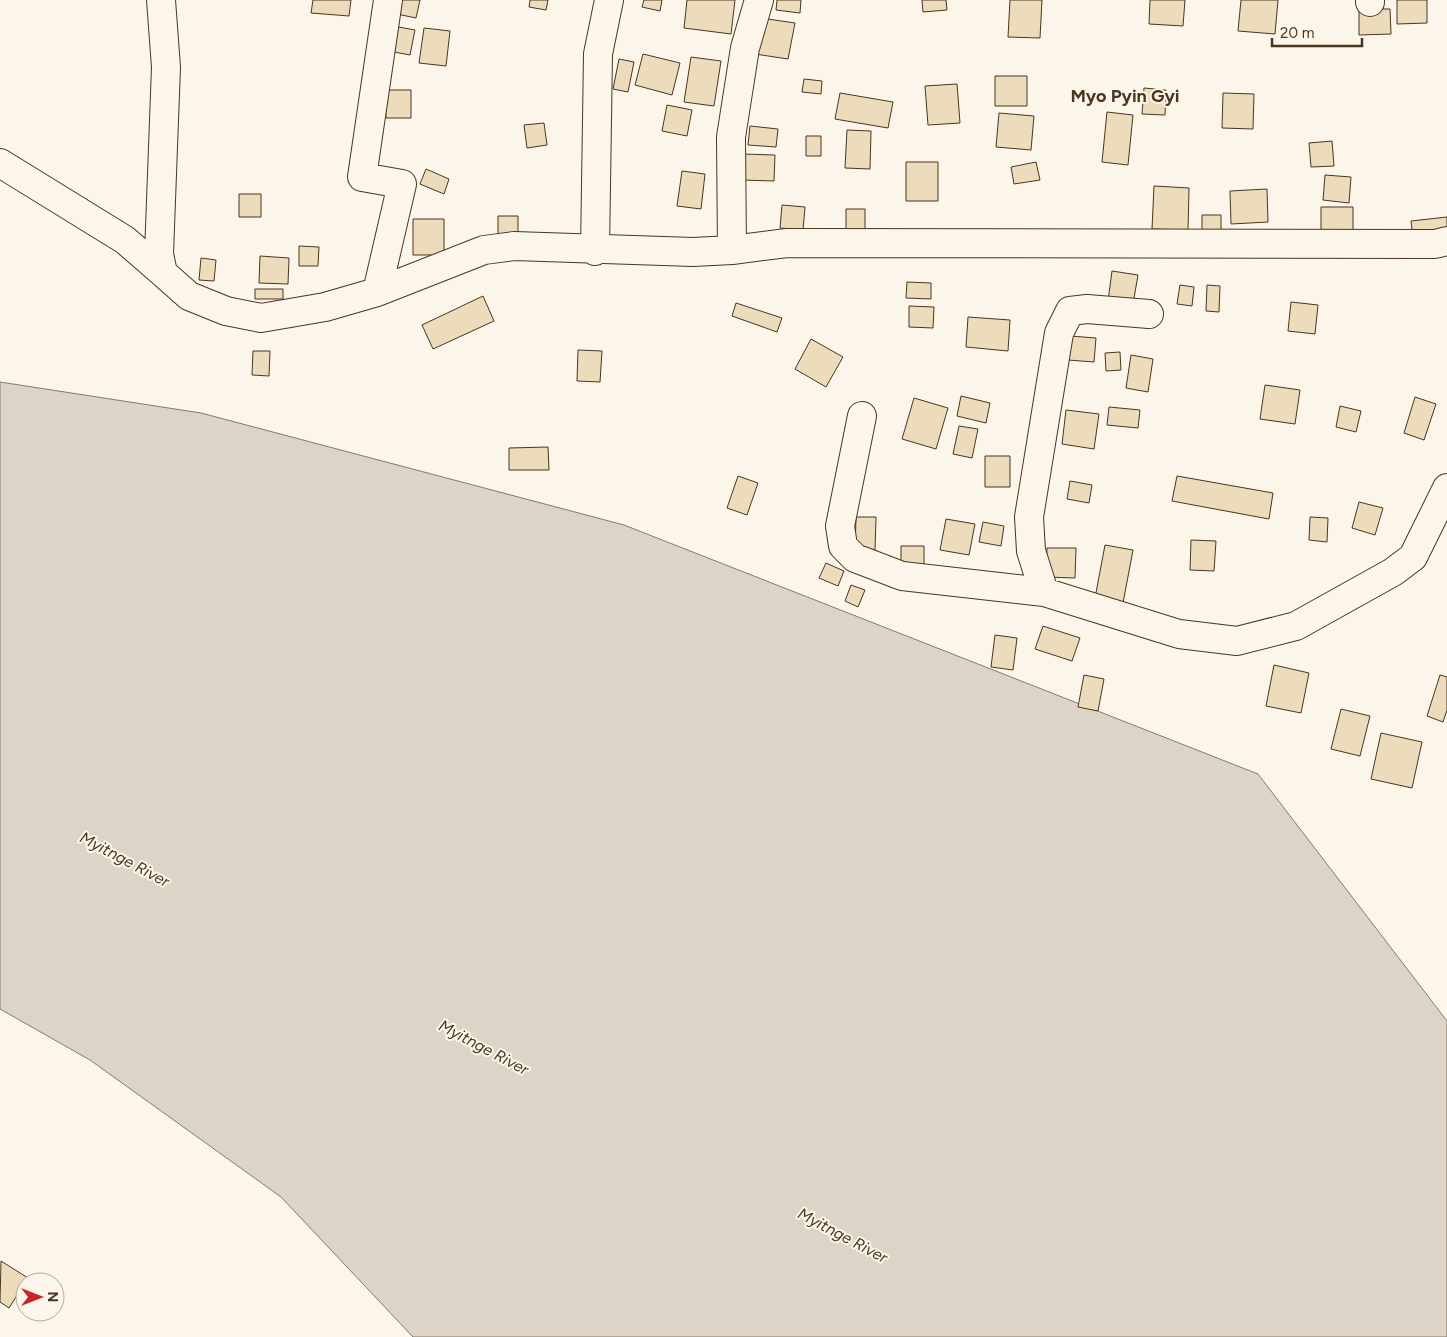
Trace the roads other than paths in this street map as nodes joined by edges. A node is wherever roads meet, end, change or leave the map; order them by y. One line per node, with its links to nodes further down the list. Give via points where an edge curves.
1 (161, 0): 9 (street, via 166,68 159,254)
2 (388, 0): 10 (street, via 362,177 402,184)
3 (609, 0): 8 (street, via 598,54)
4 (759, 0): 7 (street, via 745,48 731,137)
5 (0, 163): 9 (street, via 125,240)
6 (1447, 241): 7 (street, via 1435,244 787,243)
7 (732, 250): 8 (street)
8 (595, 251): 10 (street, via 514,246 484,250)
9 (163, 273): 10 (street, via 189,296 226,312 261,318 325,307)
10 (377, 292)
11 (1148, 314): 14 (street, via 1087,309 1070,312 1059,333 1029,517 1031,551)
12 (862, 416): 14 (street, via 840,526 843,546 855,558 902,576)
13 (1447, 488): 14 (street, via 1413,557 1393,572 1296,626 1237,642 1178,634)
14 (1044, 592)

